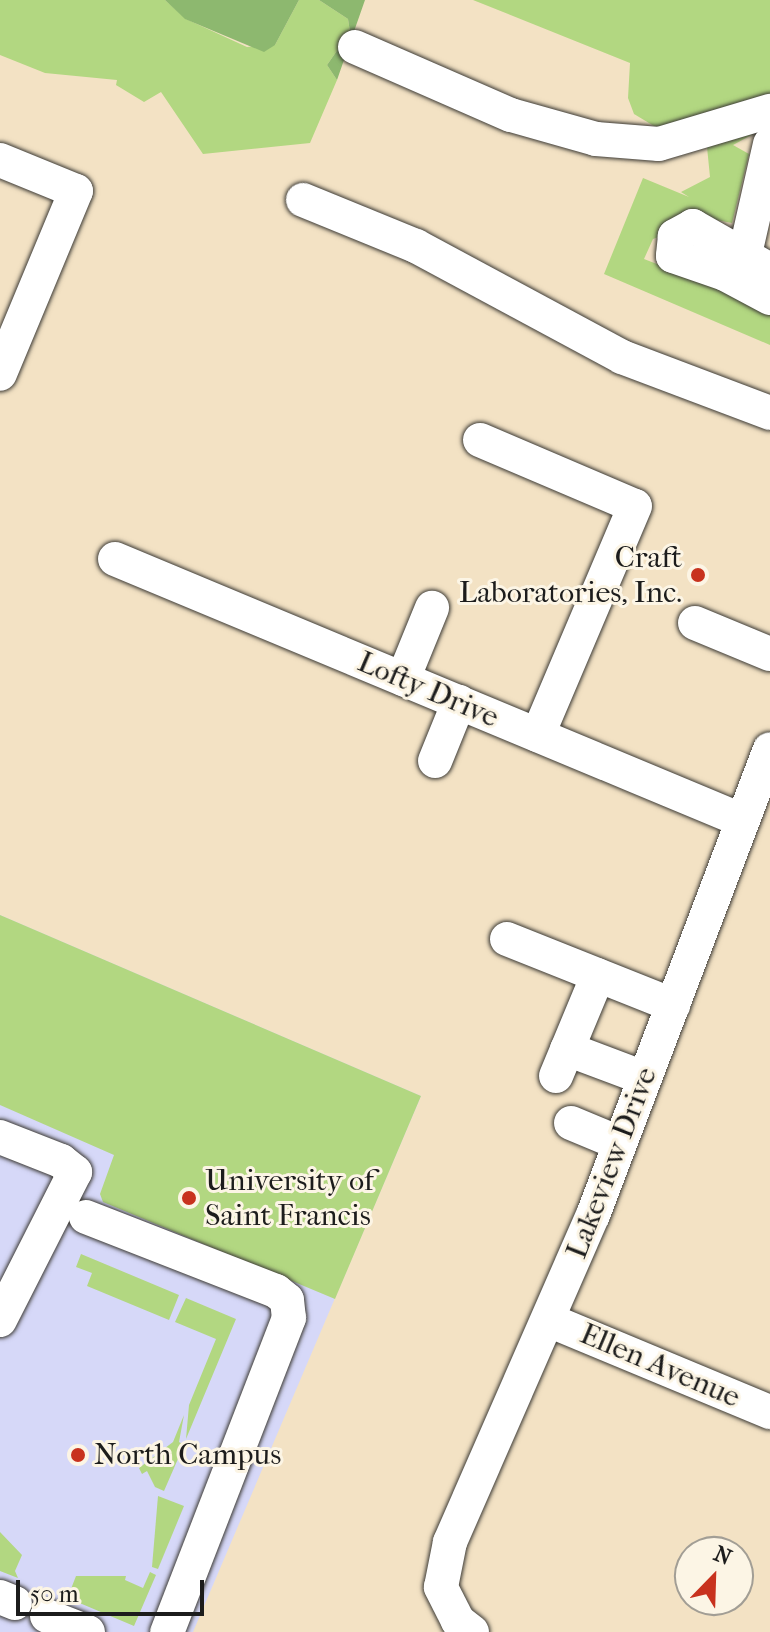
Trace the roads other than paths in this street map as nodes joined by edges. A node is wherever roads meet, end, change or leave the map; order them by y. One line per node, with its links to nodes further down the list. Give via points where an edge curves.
1 (355, 47): 2 (street, via 511,115 596,139 659,144)
2 (770, 111)
3 (770, 144): 6 (street)
4 (0, 160): 8 (street, via 76,191)
5 (303, 200): 9 (street, via 416,246 622,357)
6 (762, 263): 7 (street, via 693,226 675,236 673,256 725,274)
7 (770, 298)
8 (0, 374)
9 (770, 413)
10 (480, 440): 17 (street, via 635,506)
11 (115, 559): 15 (street, Lofty Drive)
12 (432, 608): 15 (street)
13 (695, 623): 14 (street)
14 (770, 654)
15 (403, 679): 16 (street, Lofty Drive)
16 (459, 702): 17 (street, Lofty Drive); 19 (street)
17 (538, 735): 20 (street, Lofty Drive)
18 (770, 749): 20 (street, Lakeview Drive)
19 (435, 761)
20 (753, 814): 23 (street, Lakeview Drive)
21 (507, 939): 22 (street)
22 (598, 975): 23 (street); 24 (street, via 562,1062)
23 (673, 1005): 24 (street, Lakeview Drive)
24 (644, 1078): 27 (street, Lakeview Drive)
25 (571, 1123): 27 (street)
26 (0, 1137): 28 (street, via 61,1161 75,1172)
27 (619, 1143): 30 (street, Lakeview Drive)
28 (74, 1210): 29 (street); 34 (street, via 276,1291 287,1300 289,1318)
29 (0, 1320)
30 (551, 1321): 31 (street, Ellen Avenue); 35 (street, Lakeview Drive, via 463,1509 441,1570 448,1605)
31 (770, 1412)
32 (47, 1616): 33 (street)
33 (88, 1632)
34 (167, 1632)
35 (472, 1632)

